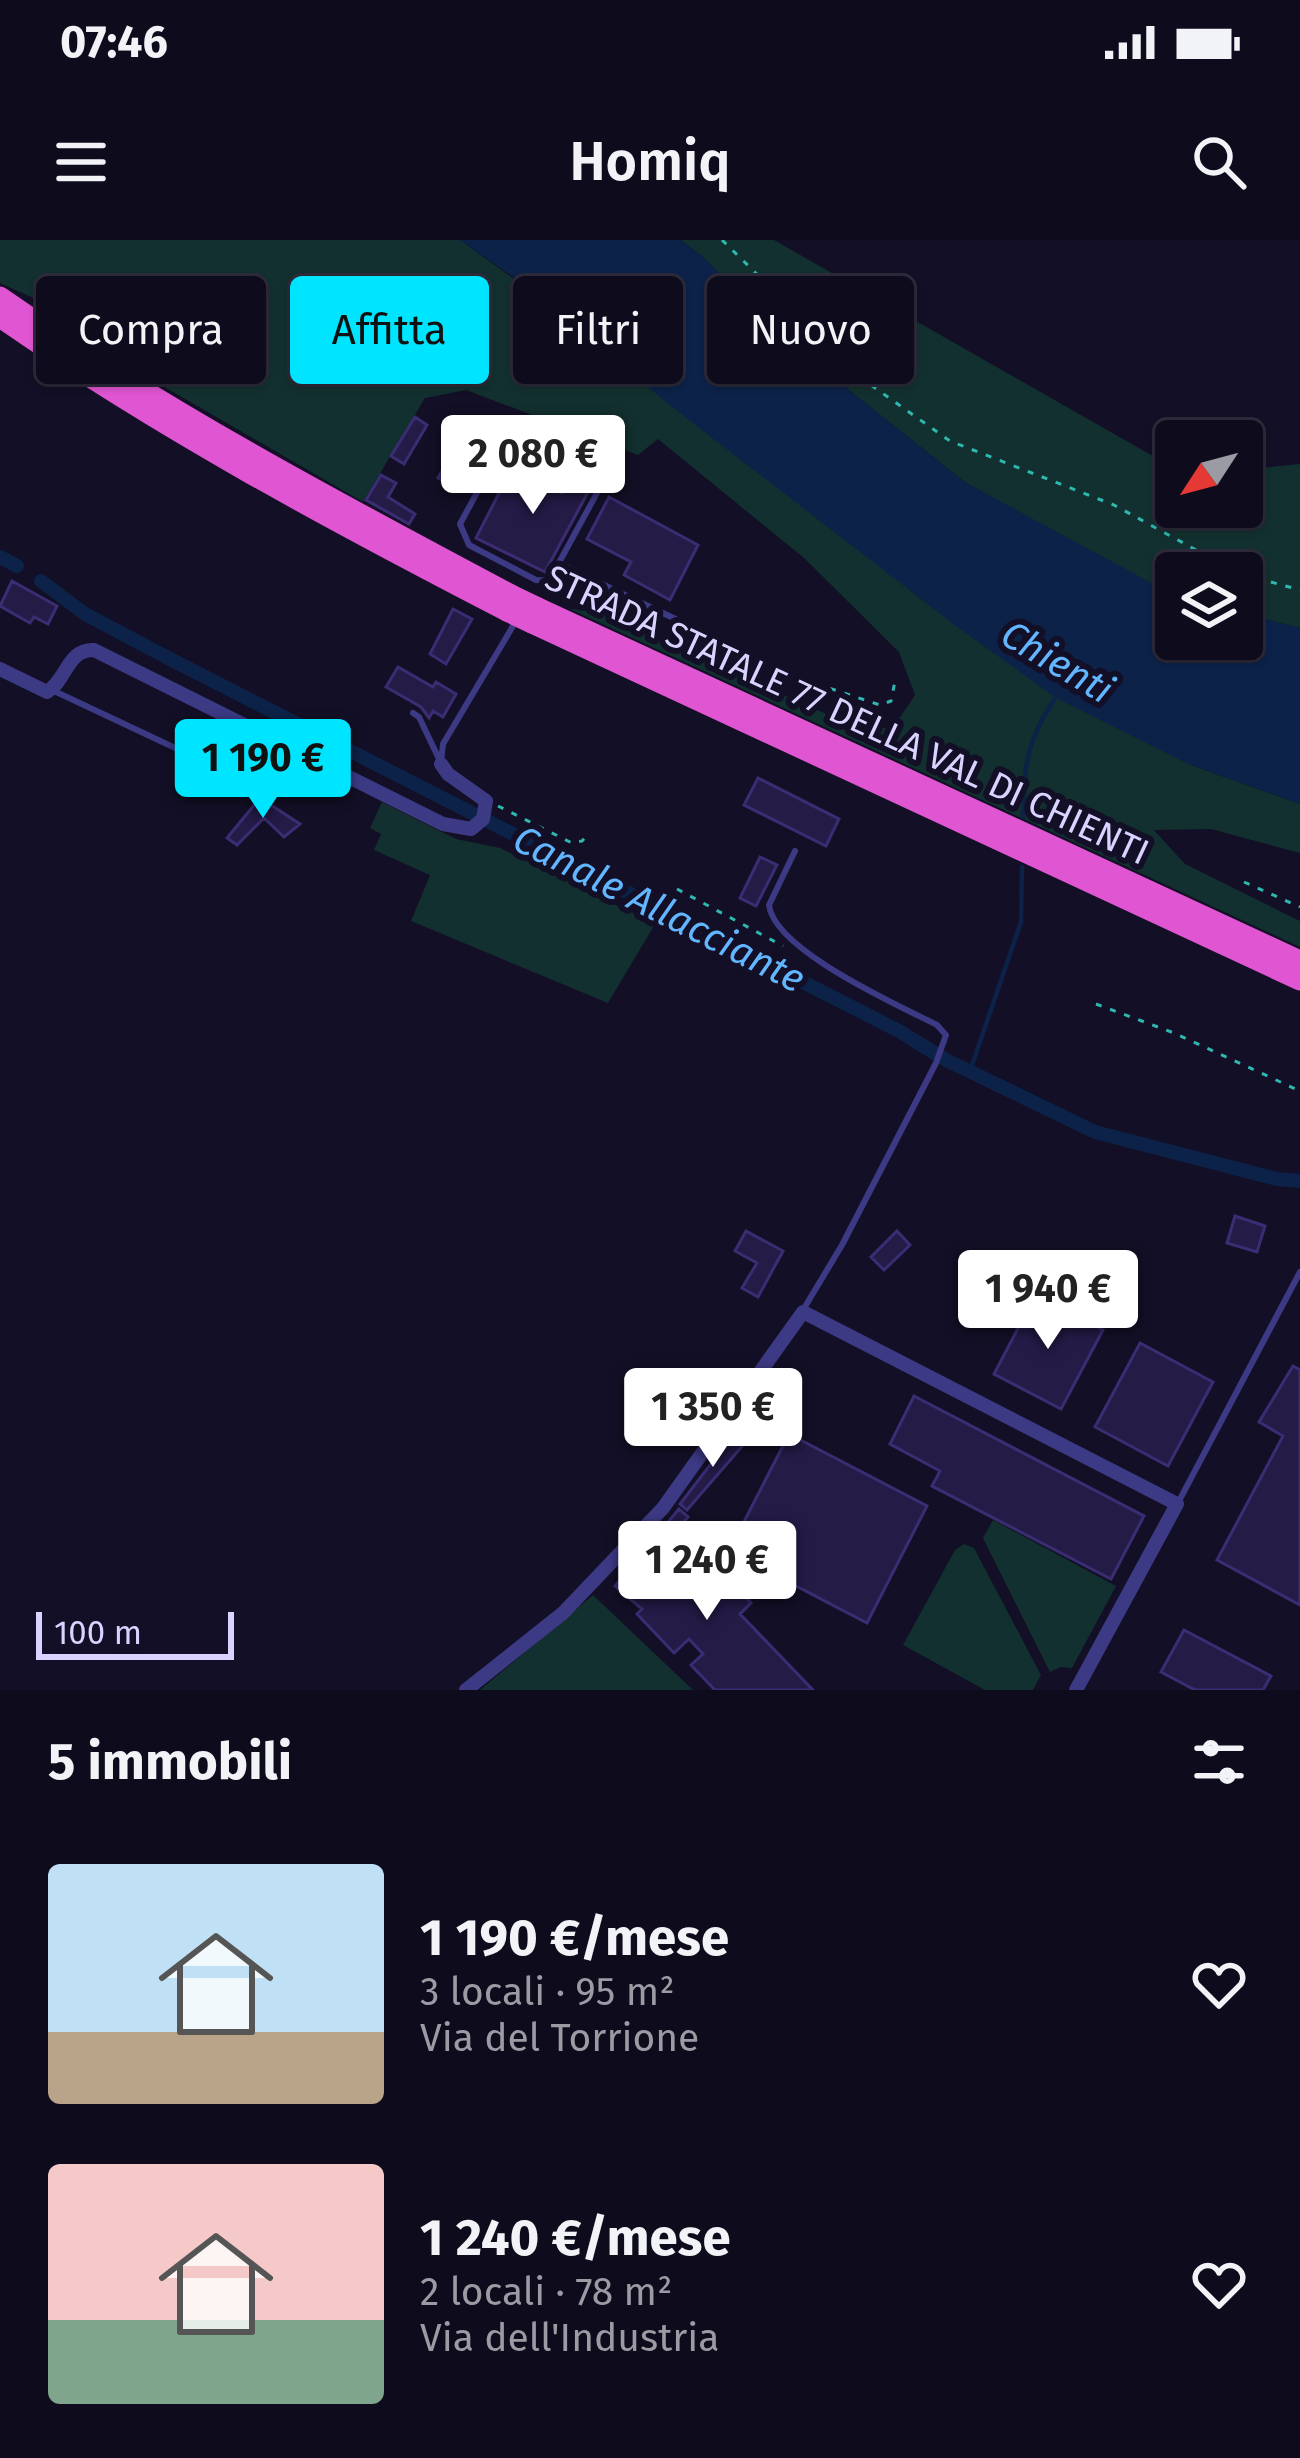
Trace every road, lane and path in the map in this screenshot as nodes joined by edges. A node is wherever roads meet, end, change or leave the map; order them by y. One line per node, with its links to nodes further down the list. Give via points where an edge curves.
1 (722, 240): 4 (path, via 810,342 950,441 1114,505)
2 (0, 297): 9 (highway, STRADA STATALE 77 DELLA VAL DI CHIENTI, via 170,408)
3 (0, 317): 9 (highway, STRADA STATALE 77 DELLA VAL DI CHIENTI, via 241,469)
4 (1201, 552)
5 (560, 564): 6 (lane, via 549,581); 6 (lane, via 609,471 514,424 460,524 469,545); 11 (lane)
6 (536, 580): 16 (lane, via 443,745)
7 (1263, 580): 8 (path)
8 (1300, 590)
9 (510, 603): 10 (highway, STRADA STATALE 77 DELLA VAL DI CHIENTI, bridge)
10 (535, 615): 25 (highway, STRADA STATALE 77 DELLA VAL DI CHIENTI); 26 (highway, STRADA STATALE 77 DELLA VAL DI CHIENTI)
11 (686, 624): 13 (path, via 784,674 880,705 891,701)
12 (0, 669): 14 (street)
13 (895, 681)
14 (52, 690): 17 (lane, via 205,762); 18 (street, via 73,658 94,650 443,824 471,829)
15 (413, 713): 16 (lane)
16 (442, 764): 18 (street)
17 (203, 784)
18 (486, 805): 19 (path, via 572,843)
19 (589, 833)
20 (795, 851): 24 (lane, via 769,905 779,928)
21 (1244, 882): 23 (path)
22 (677, 889): 24 (path, via 788,949)
23 (1300, 907)
24 (802, 948): 30 (lane, via 946,1035)
25 (1300, 961)
26 (1300, 980)
27 (1096, 1004): 28 (path)
28 (1300, 1090)
29 (1300, 1272): 31 (lane)
30 (803, 1312): 31 (street); 32 (street, via 663,1508 562,1613)
31 (1177, 1504): 33 (street)
32 (466, 1690)
33 (1076, 1690)

